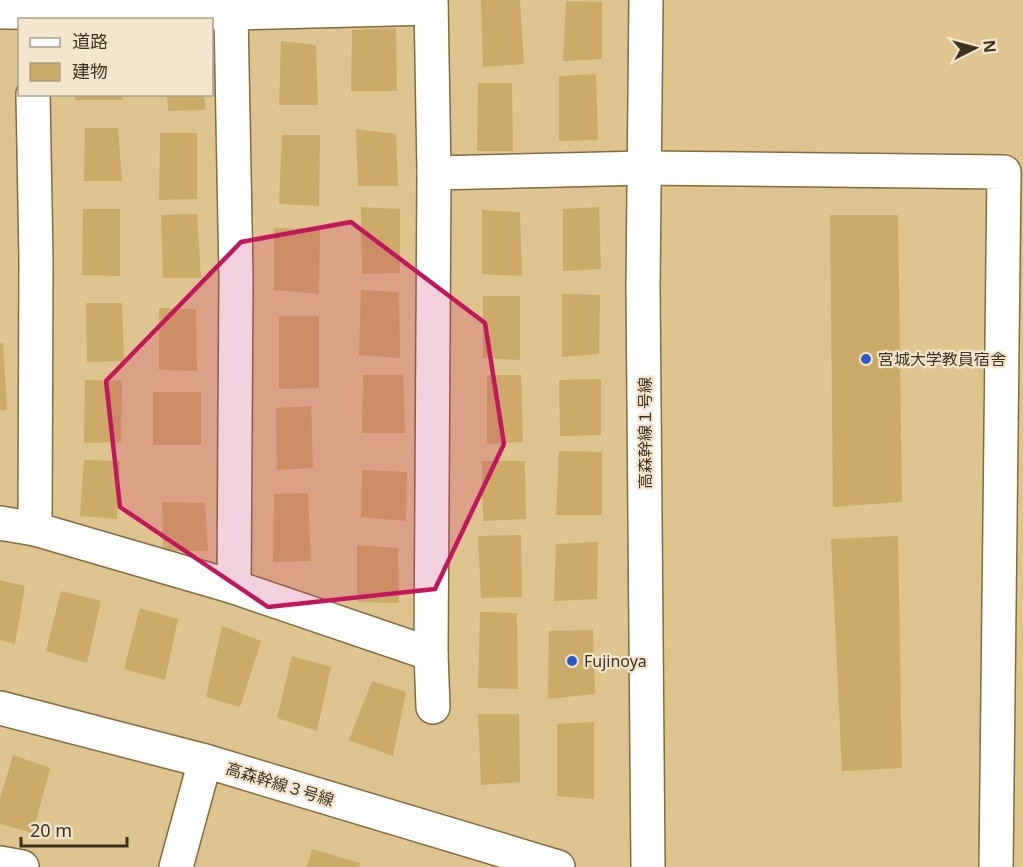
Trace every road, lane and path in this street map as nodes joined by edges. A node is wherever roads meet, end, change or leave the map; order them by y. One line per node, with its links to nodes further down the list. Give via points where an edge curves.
1 (646, 0): 6 (street, 高森幹線１号線)
2 (431, 4): 3 (street); 7 (street)
3 (231, 13): 4 (street); 10 (street, via 236,277)
4 (21, 14)
5 (33, 96): 9 (street)
6 (645, 168): 7 (street); 19 (street, 高森幹線１号線); 20 (street, via 1004,172)
7 (434, 173): 11 (street)
8 (0, 523): 9 (street)
9 (35, 529): 10 (street)
10 (234, 587): 11 (street)
11 (431, 654): 12 (street)
12 (434, 707)
13 (0, 708): 14 (street, 高森幹線３号線)
14 (205, 761): 17 (street); 18 (street, 高森幹線３号線)
15 (0, 863): 16 (street)
16 (22, 867)
17 (176, 867)
18 (558, 867)
19 (648, 867)
20 (996, 867)

